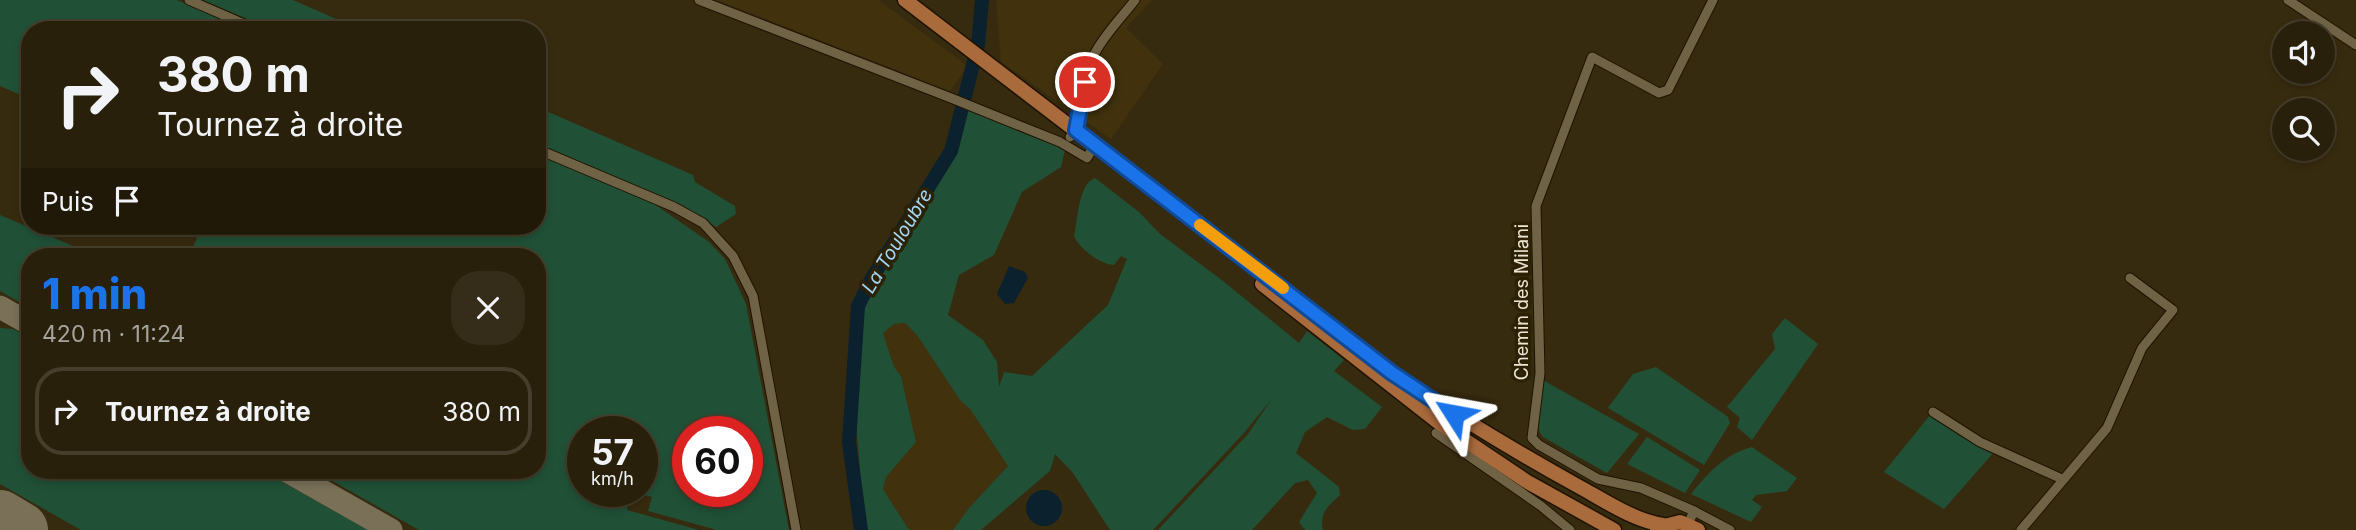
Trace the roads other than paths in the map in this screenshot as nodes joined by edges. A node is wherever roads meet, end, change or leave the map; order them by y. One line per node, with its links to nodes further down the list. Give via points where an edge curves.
1 (189, 0): 8 (street)
2 (699, 0): 12 (street, via 1060,142 1087,158)
3 (891, 0): 10 (main road)
4 (905, 0): 10 (main road)
5 (1135, 0): 11 (street, via 1096,52)
6 (1713, 0): 18 (street, Chemin des Milani, via 1668,90 1660,93 1592,57 1536,206 1539,373 1532,438 1598,479 1641,488)
7 (2288, 0): 9 (street)
8 (237, 21)
9 (2356, 45)
10 (962, 49): 11 (main road)
11 (1073, 133): 12 (main road)
12 (1093, 148): 19 (main road, via 1392,373 1516,452); 22 (main road, via 1438,422 1526,481)
13 (546, 153): 20 (street, via 674,207 702,223 733,256 753,296)
14 (2130, 278): 17 (street, via 2173,310 2142,348 2107,428)
15 (1933, 412): 17 (street, via 1980,442)
16 (1436, 433): 21 (street)
17 (2062, 479): 24 (street)
18 (1693, 522): 19 (main road); 23 (street)
19 (1659, 527)
20 (796, 530)
21 (1570, 530)
22 (1614, 530)
23 (1730, 530)
24 (2021, 530)

